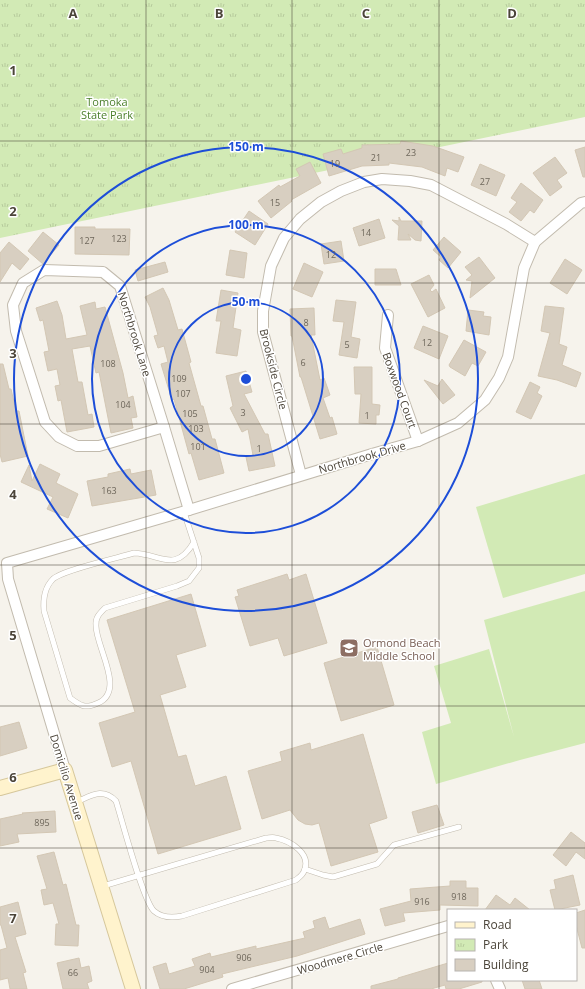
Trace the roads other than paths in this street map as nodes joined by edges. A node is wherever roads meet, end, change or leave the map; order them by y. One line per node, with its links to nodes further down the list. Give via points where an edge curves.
1 (585, 202): 2 (street, Northbrook Drive)
2 (535, 242): 5 (street, Northbrook Drive, via 524,268 508,357 499,378 485,400 458,423); 6 (street, Brookside Circle, via 431,185 410,181 382,179 364,182 321,202 300,218 284,238 271,266 263,311 263,332)
3 (388, 315): 5 (street, Boxwood Court, via 385,348)
4 (164, 427): 4 (street, Northbrook Lane, via 120,286 103,272 51,270 44,270 23,283 13,305 16,331 45,422 59,438 77,446 99,446); 7 (street, Northbrook Lane)
5 (418, 441): 6 (street, Northbrook Drive)
6 (302, 475): 7 (street, Northbrook Drive)
7 (187, 511): 8 (lane); 9 (street, Northbrook Drive)
8 (194, 542): 8 (lane, via 178,559 166,560 144,553 134,553 64,573 53,579 46,590 44,611 70,698 80,706 92,706 102,702 111,685 96,632 98,615 105,608 189,581 199,568)
9 (7, 563): 10 (street, Domicilio Avenue, via 8,579)
10 (64, 770): 11 (street); 12 (street, Domicilio Avenue)
11 (0, 788)
12 (75, 802): 15 (lane, via 105,793 116,801); 16 (street, Domicilio Avenue)
13 (459, 827): 14 (lane, via 394,845 377,864 333,877)
14 (305, 869): 15 (lane, via 303,853 296,846 276,838 266,838); 15 (lane, via 296,880 172,918 161,916 152,910)
15 (139, 876): 16 (lane)
16 (101, 887): 18 (street, Domicilio Avenue)
17 (447, 926): 19 (street, Woodmere Circle)
18 (133, 989)
19 (232, 989)

